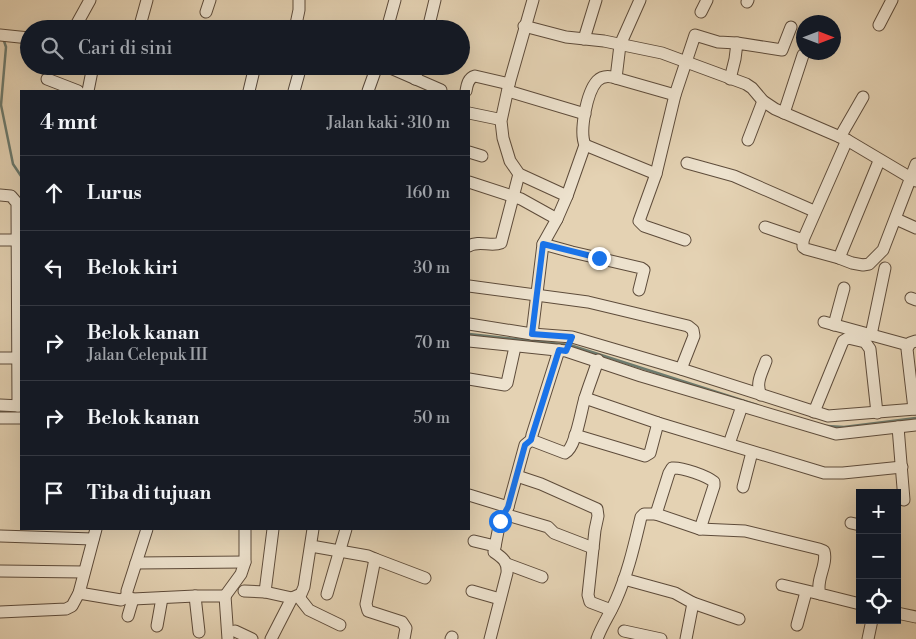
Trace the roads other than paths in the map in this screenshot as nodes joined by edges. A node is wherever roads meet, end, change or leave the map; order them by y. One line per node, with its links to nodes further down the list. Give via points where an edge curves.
1 (90, 0): 14 (street)
2 (147, 0): 15 (street)
3 (210, 0): 12 (street)
4 (299, 0): 16 (street)
5 (395, 0): 17 (street)
6 (435, 0): 18 (street)
7 (533, 0): 20 (street)
8 (596, 0): 24 (street)
9 (640, 0): 26 (street)
10 (707, 0): 13 (street)
11 (892, 0): 19 (street)
12 (206, 12)
13 (701, 12)
14 (79, 20)
15 (143, 20)
16 (297, 20)
17 (389, 20)
18 (430, 20)
19 (879, 25)
20 (524, 26): 24 (street); 39 (street)
21 (791, 27): 25 (street, via 782,50)
22 (2, 35): 23 (street)
23 (20, 37)
24 (584, 39): 26 (street)
25 (737, 43): 28 (street, via 718,42 695,35); 38 (street)
26 (620, 45): 28 (street); 35 (street)
27 (801, 60): 51 (street)
28 (686, 62): 38 (street); 47 (street)
29 (91, 75): 41 (street)
30 (253, 75): 42 (street)
31 (298, 75): 43 (street)
32 (374, 75): 44 (street)
33 (406, 75): 37 (street)
34 (416, 75): 37 (street)
35 (616, 78): 47 (street); 52 (street, via 607,76 597,80)
36 (47, 79): 40 (street)
37 (415, 79): 45 (street)
38 (730, 79): 49 (street, via 752,88)
39 (508, 87): 46 (street, via 475,76 468,82); 52 (street); 62 (street, via 501,121 503,138 510,162)
40 (75, 90)
41 (88, 90)
42 (249, 90)
43 (294, 90)
44 (368, 90)
45 (437, 90)
46 (466, 90)
47 (675, 95): 63 (street)
48 (863, 96): 54 (street)
49 (764, 101): 51 (street); 55 (street)
50 (470, 113): 53 (street)
51 (784, 113): 54 (street)
52 (585, 114): 56 (street)
53 (498, 119)
54 (843, 139): 59 (street); 69 (street)
55 (748, 140)
56 (585, 145): 63 (street); 68 (street)
57 (470, 152): 58 (street)
58 (482, 156)
59 (879, 161): 64 (street); 80 (street)
60 (687, 163): 69 (street, via 734,176)
61 (916, 164): 64 (street)
62 (519, 174): 67 (street); 68 (street)
63 (656, 174): 76 (street, via 639,222)
64 (913, 180): 71 (street)
65 (470, 182): 67 (street)
66 (0, 195): 75 (street, via 11,196 17,203)
67 (512, 196): 70 (street); 79 (street, via 502,243)
68 (567, 196): 70 (street)
69 (814, 211): 77 (street)
70 (557, 218): 78 (street)
71 (896, 219): 73 (street); 80 (street, via 882,250 869,264)
72 (765, 227): 77 (street)
73 (916, 228)
74 (0, 240): 75 (street)
75 (19, 240): 82 (street)
76 (685, 240)
77 (803, 240): 80 (street, via 806,249)
78 (543, 244): 85 (street, via 643,269); 86 (street)
79 (470, 246)
80 (839, 258)
81 (885, 268): 90 (street)
82 (19, 284): 87 (street)
83 (470, 286): 86 (street)
84 (844, 288): 90 (street, via 829,324)
85 (639, 290)
86 (537, 296): 89 (street); 99 (street, via 588,302 691,328 694,336)
87 (19, 320): 96 (street)
88 (470, 324): 89 (street)
89 (532, 334): 93 (street)
90 (872, 335): 92 (street)
91 (470, 341): 94 (street)
92 (912, 343): 108 (street)
93 (567, 345): 94 (street); 97 (street); 99 (street); 118 (street)
94 (515, 347): 101 (street)
95 (0, 358): 96 (street)
96 (17, 358): 106 (street)
97 (598, 360): 104 (street); 107 (street)
98 (766, 361): 102 (street, via 758,384)
99 (681, 369): 102 (street)
100 (470, 379): 101 (street)
101 (505, 385): 103 (street)
102 (761, 395): 109 (street)
103 (504, 397)
104 (585, 398): 113 (street); 117 (street)
105 (0, 406): 106 (street)
106 (19, 406)
107 (742, 406): 114 (street); 119 (street)
108 (915, 409): 110 (street)
109 (814, 412): 110 (street, via 848,338 865,342 870,349); 114 (street, via 828,416)
110 (877, 413): 114 (street)
111 (0, 418): 112 (street)
112 (20, 418)
113 (658, 423): 117 (street, via 650,453 645,456); 119 (street)
114 (835, 426): 116 (street)
115 (916, 426): 116 (street)
116 (898, 427): 121 (street)
117 (575, 435): 118 (street, via 565,453)
118 (531, 440): 122 (street, via 525,445)
119 (729, 444): 120 (street)
120 (752, 452): 121 (street, via 832,474); 123 (street)
121 (902, 467): 125 (street)
122 (517, 476): 126 (street); 141 (street, via 597,509)
123 (743, 488)
124 (470, 495): 126 (street)
125 (904, 500)
126 (506, 511): 140 (street, via 500,521); 141 (street)
127 (656, 514): 128 (street); 128 (street, via 672,468 698,475 712,480 714,486); 151 (street, via 641,517)
128 (700, 529): 159 (street, via 745,531 824,551 826,556 818,586)
129 (146, 530): 145 (street)
130 (245, 530): 144 (street)
131 (273, 530): 154 (street)
132 (313, 530): 139 (street)
133 (346, 530): 142 (street)
134 (29, 533): 135 (street); 137 (street)
135 (64, 533): 136 (street)
136 (94, 534): 148 (street)
137 (0, 536)
138 (474, 541): 140 (street)
139 (311, 546): 142 (street); 162 (street, via 304,587)
140 (495, 546): 146 (street, via 494,552)
141 (593, 548): 168 (street, via 589,599)
142 (341, 552): 143 (street); 158 (street)
143 (375, 560): 150 (street); 183 (street, via 366,604 368,611 402,622 406,628)
144 (245, 562): 145 (street); 161 (street, via 242,574)
145 (136, 563): 163 (street, via 127,590)
146 (507, 564): 149 (street); 165 (street)
147 (0, 571): 148 (street)
148 (84, 572): 157 (street)
149 (542, 577)
150 (425, 578)
151 (624, 579): 166 (street, via 675,593); 168 (street)
152 (782, 584): 156 (street)
153 (244, 591): 154 (street)
154 (265, 592): 162 (street)
155 (472, 592): 165 (street)
156 (806, 592): 159 (street); 176 (street)
157 (79, 593): 163 (street, via 120,600); 169 (street, via 72,606 66,609)
158 (327, 594)
159 (820, 594): 167 (street)
160 (195, 596): 161 (street); 164 (street); 180 (street)
161 (225, 596): 178 (street)
162 (295, 597): 175 (street, via 309,610); 182 (street)
163 (130, 598): 164 (street); 171 (street)
164 (162, 598): 177 (street)
165 (500, 599): 184 (street)
166 (693, 603): 173 (street); 187 (street)
167 (856, 603)
168 (611, 610): 185 (street)
169 (0, 612)
170 (901, 614): 172 (street)
171 (128, 616)
172 (916, 617)
173 (739, 619)
174 (871, 624): 188 (street)
175 (340, 625)
176 (797, 625)
177 (158, 626)
178 (230, 631): 181 (street)
179 (624, 631): 186 (street)
180 (199, 632)
181 (252, 639)
182 (271, 639)
183 (404, 639)
184 (490, 639)
185 (597, 639)
186 (661, 639)
187 (686, 639)
188 (868, 639)

